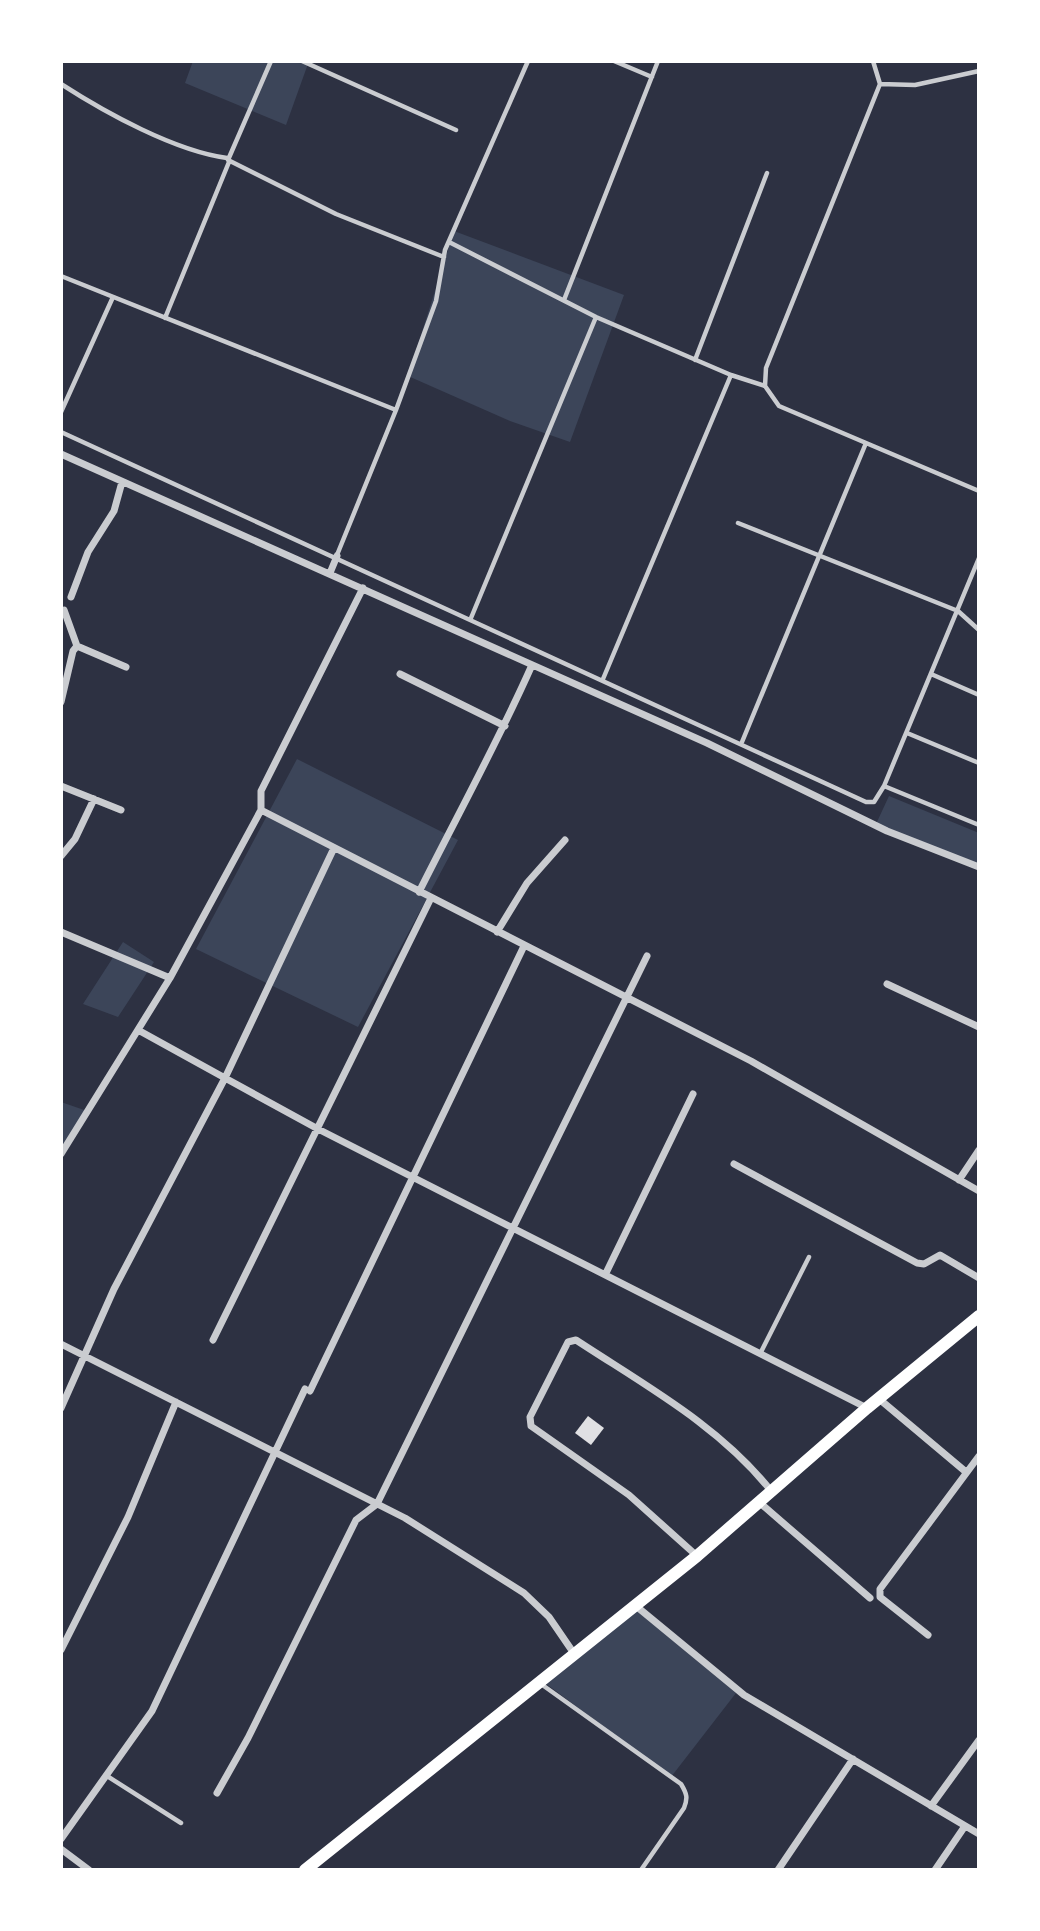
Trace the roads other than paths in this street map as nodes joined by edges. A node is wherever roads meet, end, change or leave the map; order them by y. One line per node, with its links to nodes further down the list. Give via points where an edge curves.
1 (271, 61): 12 (lane)
2 (302, 61): 11 (lane)
3 (528, 61): 14 (lane)
4 (614, 61): 8 (lane)
5 (658, 61): 8 (lane)
6 (873, 61): 9 (lane)
7 (979, 71): 9 (lane, via 915,85)
8 (652, 77): 18 (lane)
9 (880, 83): 23 (lane, via 766,368)
10 (61, 84): 12 (lane, via 101,110)
11 (456, 130)
12 (228, 160): 15 (lane, via 336,214); 20 (lane)
13 (767, 173): 21 (lane)
14 (449, 242): 15 (lane); 18 (lane)
15 (444, 257): 24 (lane, via 436,301)
16 (61, 276): 17 (lane)
17 (113, 297): 20 (lane); 25 (lane)
18 (564, 300): 19 (lane)
19 (596, 317): 21 (lane); 40 (lane)
20 (165, 318): 24 (lane)
21 (695, 360): 22 (lane)
22 (731, 375): 23 (lane); 47 (lane)
23 (765, 386): 27 (lane, via 779,406)
24 (396, 410): 32 (lane)
25 (61, 412)
26 (61, 432): 32 (lane)
27 (866, 443): 30 (lane); 33 (lane)
28 (61, 454): 29 (street)
29 (122, 482): 35 (street); 37 (street, via 114,512 88,552)
30 (979, 491)
31 (738, 523): 33 (lane)
32 (337, 556): 35 (street); 40 (lane)
33 (819, 556): 39 (lane); 52 (lane)
34 (979, 558): 39 (lane)
35 (330, 573): 36 (street)
36 (363, 588): 43 (street); 58 (street, via 261,791)
37 (71, 597)
38 (64, 610): 42 (street)
39 (958, 611): 41 (lane); 46 (lane)
40 (471, 618): 47 (lane)
41 (979, 630)
42 (77, 646): 44 (street); 49 (street)
43 (532, 665): 50 (street); 63 (street, via 708,743 887,831)
44 (127, 667)
45 (400, 674): 50 (street)
46 (931, 674): 48 (lane); 51 (lane)
47 (603, 679): 52 (lane)
48 (979, 695)
49 (61, 702)
50 (505, 726): 64 (street)
51 (906, 733): 53 (lane); 55 (lane)
52 (742, 742): 55 (lane, via 866,802 874,802)
53 (979, 763)
54 (61, 786): 56 (street)
55 (884, 786): 59 (lane)
56 (94, 799): 57 (street); 62 (street, via 75,839)
57 (121, 810)
58 (261, 810): 61 (street); 70 (street)
59 (979, 825)
60 (565, 840): 67 (street, via 527,883)
61 (334, 848): 64 (street); 75 (street)
62 (61, 856)
63 (979, 867)
64 (419, 892): 65 (street)
65 (431, 898): 67 (street); 77 (street)
66 (61, 932): 70 (street)
67 (497, 932): 68 (street)
68 (524, 946): 72 (street); 81 (street)
69 (647, 957): 72 (street)
70 (170, 978): 74 (street)
71 (887, 984): 73 (street)
72 (628, 998): 82 (street, via 751,1061); 84 (street)
73 (979, 1027)
74 (138, 1030): 75 (street); 79 (street)
75 (225, 1078): 77 (street); 92 (street)
76 (693, 1094): 86 (street)
77 (318, 1129): 81 (street); 89 (street)
78 (979, 1150): 82 (street)
79 (61, 1154)
80 (734, 1164): 87 (street, via 917,1263 940,1255)
81 (411, 1175): 84 (street); 97 (street)
82 (959, 1180): 83 (street)
83 (979, 1191)
84 (515, 1227): 86 (street); 102 (street)
85 (809, 1257): 91 (lane)
86 (606, 1273): 91 (street)
87 (979, 1278)
88 (979, 1317): 93 (main road)
89 (213, 1340)
90 (61, 1344): 92 (street)
91 (761, 1352): 96 (street)
92 (84, 1355): 94 (street); 95 (street)
93 (878, 1398): 96 (main road); 99 (street)
94 (176, 1402): 97 (street); 107 (street, via 128,1517)
95 (61, 1408)
96 (867, 1408): 100 (main road)
97 (275, 1452): 102 (street); 112 (street, via 152,1711)
98 (979, 1456): 99 (street)
99 (967, 1472): 106 (street, via 878,1594)
100 (772, 1492): 101 (main road); 103 (street, via 752,1467 703,1424 576,1340 568,1342 530,1417 531,1426 629,1495)
101 (760, 1503): 103 (main road); 104 (street)
102 (377, 1504): 108 (street, via 524,1593 549,1617); 113 (street, via 356,1520)
103 (697, 1556): 105 (main road)
104 (870, 1598)
105 (636, 1606): 108 (main road); 111 (street, via 744,1695)
106 (928, 1635)
107 (61, 1650)
108 (575, 1656): 109 (main road)
109 (540, 1684): 121 (main road); 122 (lane, via 686,1791 684,1808)
110 (979, 1740): 114 (street)
111 (853, 1759): 114 (street); 123 (street)
112 (107, 1776): 115 (lane); 118 (street)
113 (217, 1793)
114 (931, 1806): 116 (street)
115 (181, 1823)
116 (965, 1826): 117 (street); 124 (street)
117 (979, 1834)
118 (61, 1839)
119 (61, 1849): 120 (street)
120 (89, 1870)
121 (305, 1870)
122 (641, 1870)
123 (778, 1870)
124 (935, 1870)

